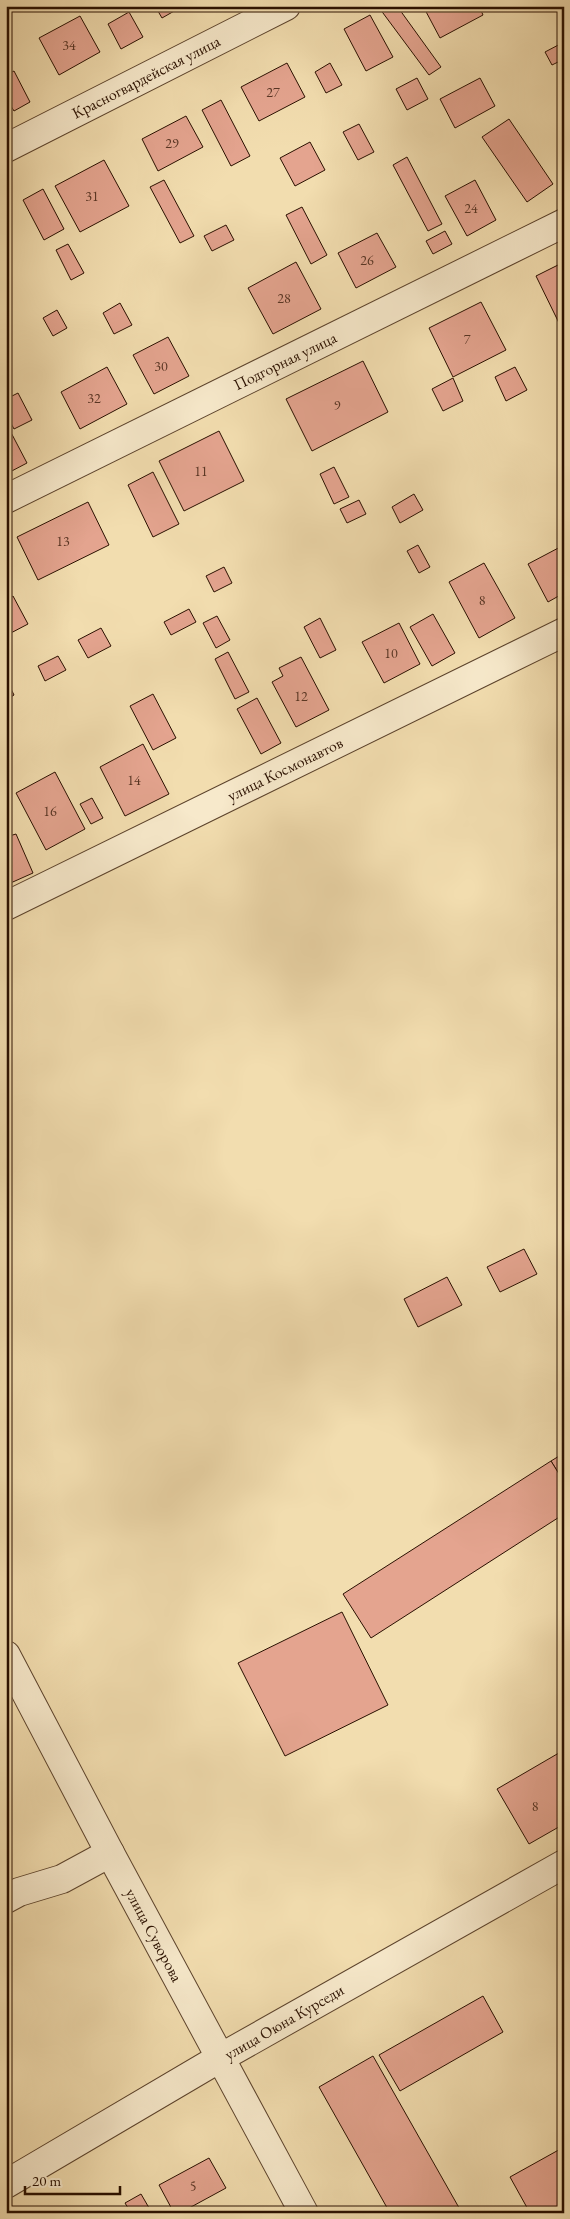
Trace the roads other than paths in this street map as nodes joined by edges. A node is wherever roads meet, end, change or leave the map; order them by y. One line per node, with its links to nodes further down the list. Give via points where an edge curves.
1 (286, 6): 2 (street, Красногвардейская улица)
2 (6, 148)
3 (564, 223): 4 (street, Подгорная улица)
4 (6, 499)
5 (564, 632): 6 (street, улица Космонавтов)
6 (6, 906)
7 (6, 1655): 8 (street, улица Суворова)
8 (110, 1853): 10 (street, via 62,1879 18,1892); 11 (street, улица Суворова)
9 (564, 1864): 11 (street, улица Оюна Курседи)
10 (6, 1899)
11 (220, 2058): 12 (street, улица Оюна Курседи); 13 (street, улица Суворова)
12 (6, 2184)
13 (304, 2213)

